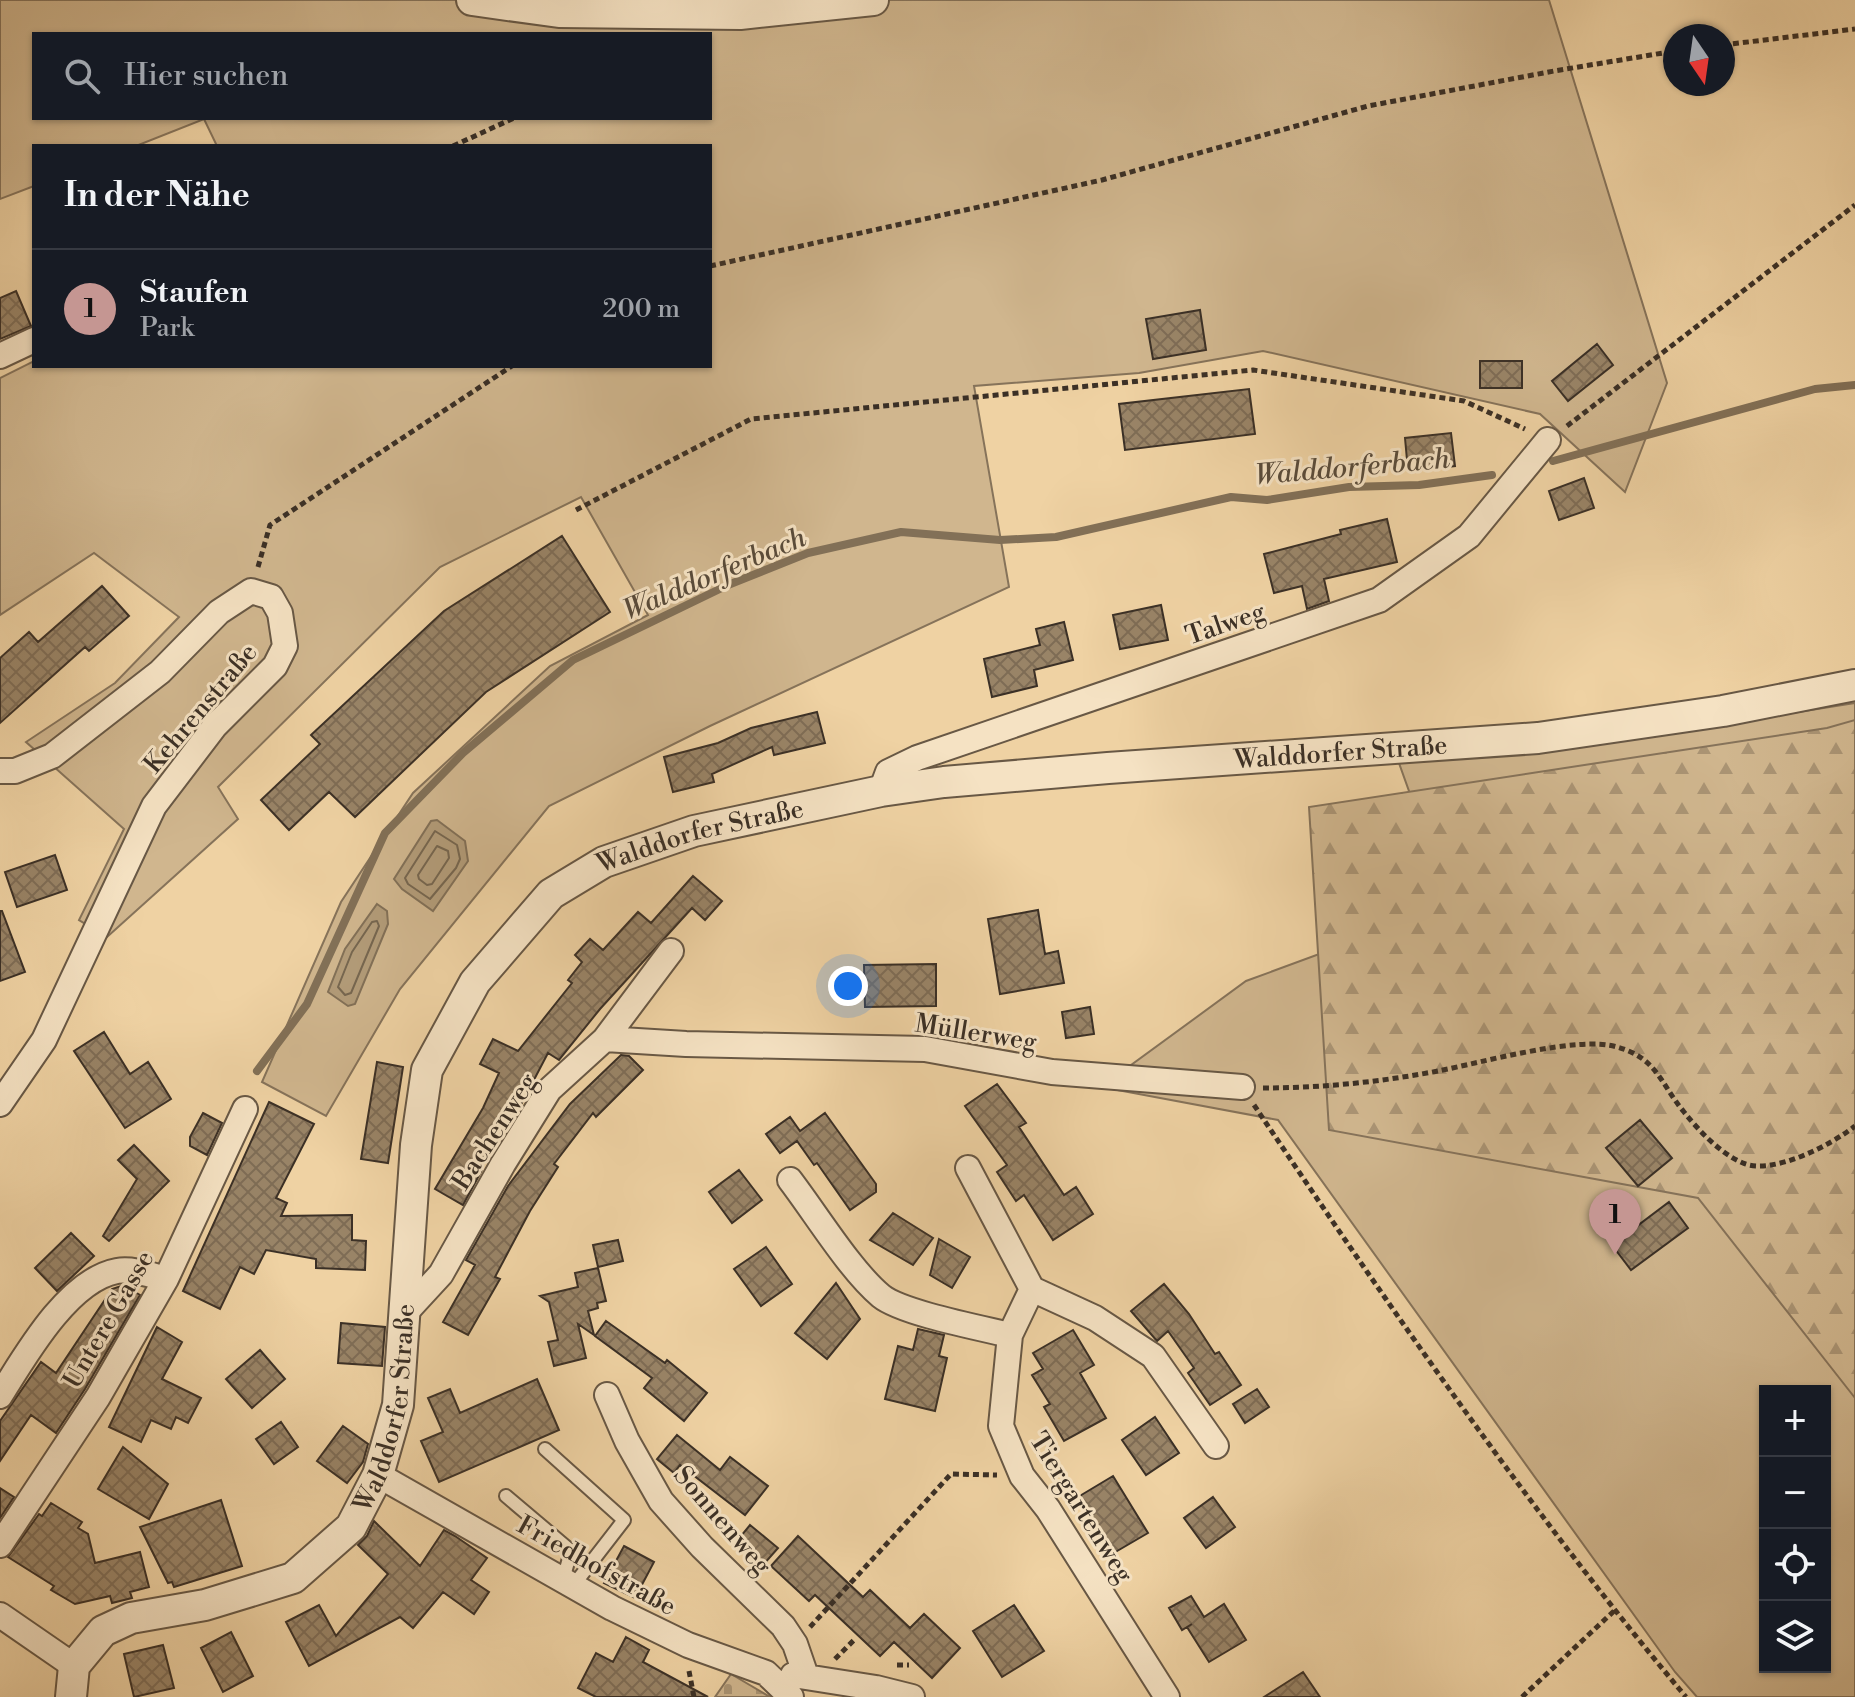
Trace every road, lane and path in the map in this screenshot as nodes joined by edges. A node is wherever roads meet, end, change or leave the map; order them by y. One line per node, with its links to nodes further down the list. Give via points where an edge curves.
1 (472, 0): 2 (street, via 559,12 740,14)
2 (873, 0)
3 (1855, 29): 4 (path)
4 (1735, 44)
5 (1663, 53): 9 (path, via 1368,106 1102,180)
6 (510, 120): 7 (path)
7 (457, 144)
8 (1855, 205): 13 (path)
9 (712, 266)
10 (32, 341): 11 (street)
11 (0, 356)
12 (509, 368): 15 (path, via 270,525)
13 (1548, 440): 14 (path, via 1464,401 1253,370 751,419); 18 (street, Talweg, via 1469,536 1379,600 917,758 888,772)
14 (576, 510)
15 (251, 591): 17 (street, Kehrenstraße, via 219,612 160,672 52,756 15,771); 22 (street, Kehrenstraße, via 271,597 280,613 285,646 275,666 215,726 154,806 44,1040)
16 (1855, 685): 18 (street, Walddorfer Straße, via 1538,738)
17 (0, 771)
18 (881, 791): 29 (street, Walddorfer Straße, via 694,831 604,862 551,894 475,982 427,1070 416,1145)
19 (671, 951): 20 (street, Bachenweg)
20 (605, 1039): 21 (street, Müllerweg, via 925,1049 1052,1072); 29 (street, Bachenweg, via 549,1090 441,1274)
21 (1242, 1087): 24 (path, via 1374,1081 1536,1051 1613,1045 1650,1062 1685,1113 1721,1149 1746,1165 1787,1162); 40 (path, via 1440,1378)
22 (0, 1104)
23 (245, 1109): 27 (street, Untere Gasse)
24 (1855, 1126)
25 (968, 1168): 28 (street)
26 (790, 1180): 30 (street, via 883,1298)
27 (166, 1279): 32 (street, via 119,1270 91,1280 59,1310); 38 (street, Untere Gasse, via 98,1397)
28 (1032, 1289): 30 (street, Tiergartenweg); 33 (street, via 1095,1318 1153,1356)
29 (406, 1312): 35 (street, Walddorfer Straße, via 398,1405)
30 (1010, 1335): 36 (street, Tiergartenweg, via 1001,1426)
31 (607, 1395): 42 (street, Sonnenweg, via 661,1501)
32 (0, 1396)
33 (1216, 1446)
34 (545, 1449): 39 (lane, via 624,1520)
35 (378, 1475): 39 (street, Friedhofstraße); 43 (street, Walddorfer Straße, via 351,1527 293,1578 205,1605 131,1618 103,1631)
36 (1022, 1476): 42 (path, via 951,1474); 50 (street, Tiergartenweg)
37 (506, 1496): 39 (lane, via 571,1551)
38 (0, 1545)
39 (568, 1583): 44 (street, Friedhofstraße, via 688,1645)
40 (1614, 1611): 51 (path); 52 (path)
41 (0, 1615): 43 (street)
42 (795, 1644): 45 (street, Sonnenweg)
43 (74, 1666): 47 (street)
44 (766, 1673): 45 (street); 48 (street, Friedhofstraße)
45 (806, 1676): 46 (street)
46 (879, 1692): 49 (street)
47 (71, 1697)
48 (791, 1697)
49 (912, 1697)
50 (1167, 1697)
51 (1522, 1697)
52 (1686, 1697)

